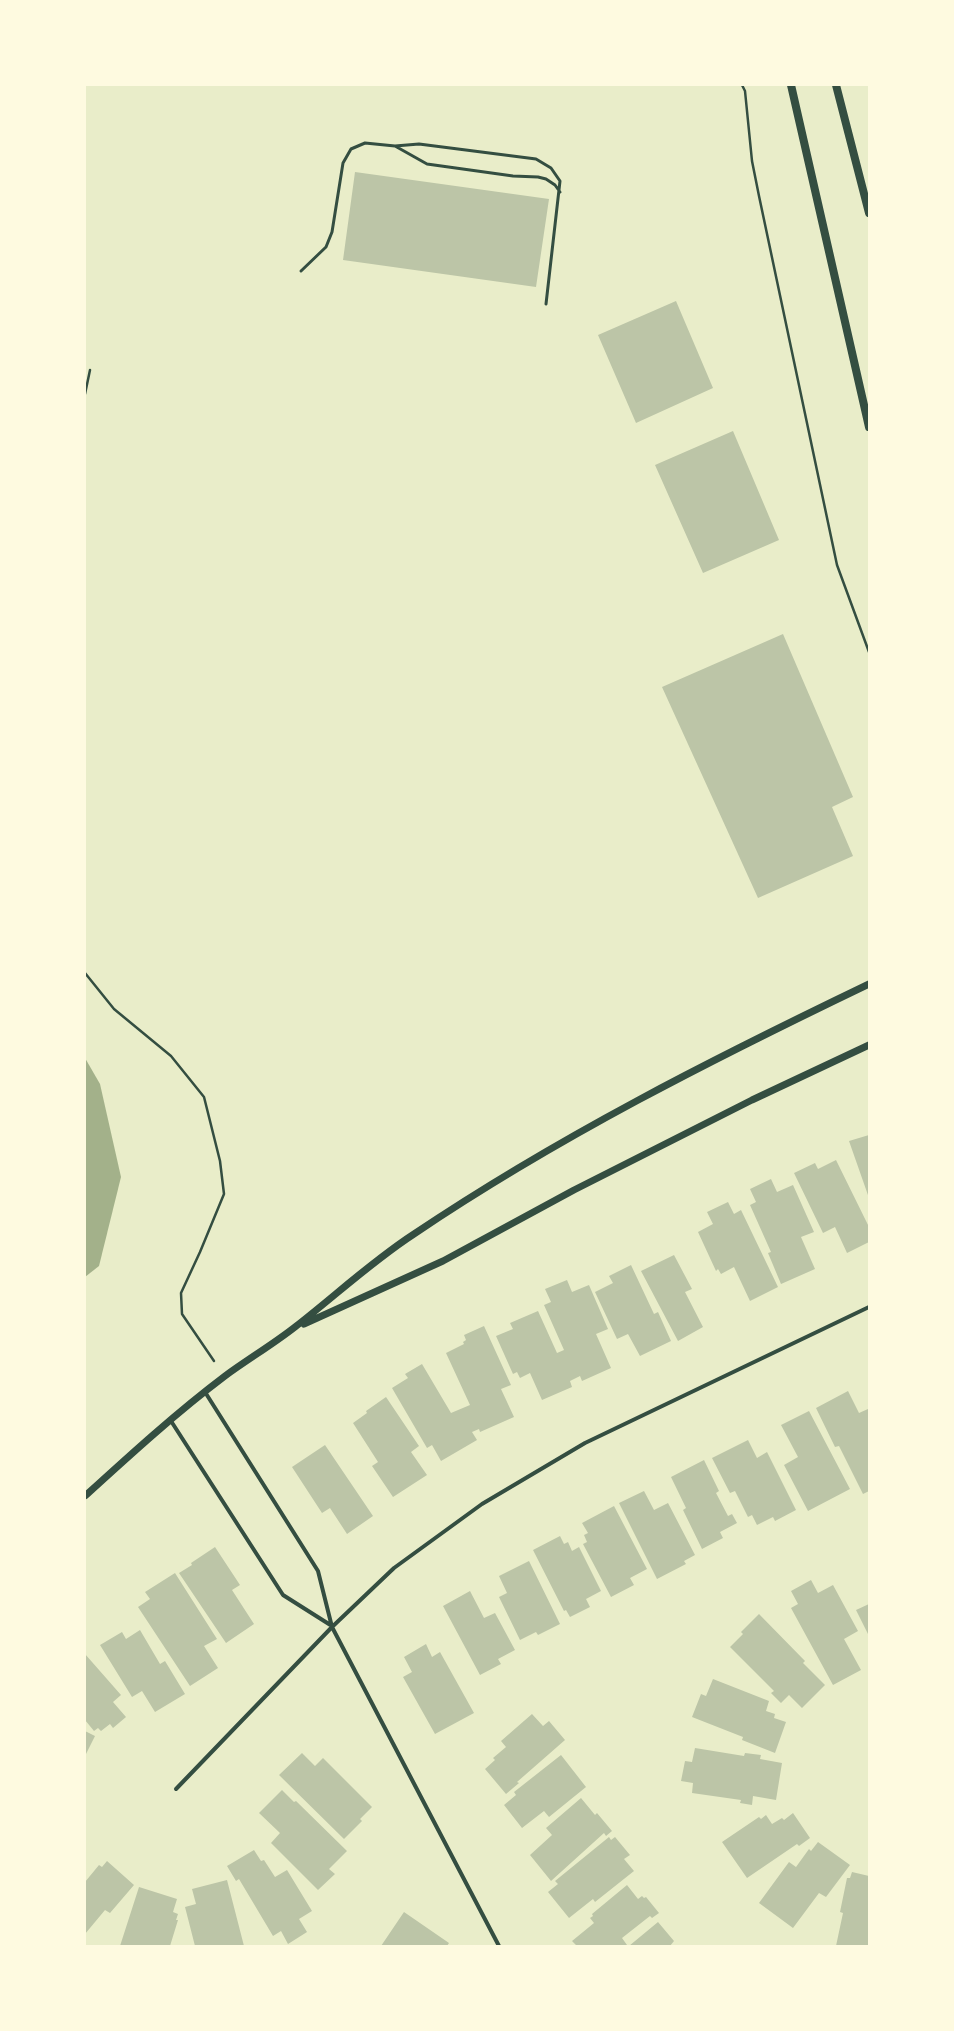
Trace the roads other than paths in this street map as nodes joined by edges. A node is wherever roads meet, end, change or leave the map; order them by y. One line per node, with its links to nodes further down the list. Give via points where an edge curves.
1 (790, 85): 8 (main road)
2 (836, 85): 5 (main road)
3 (395, 146): 4 (lane, via 427,164 546,179); 4 (lane, via 419,144 536,159 544,162 556,173 560,181); 6 (lane, via 365,142 351,150 343,163 328,243)
4 (560, 192): 7 (lane)
5 (869, 213)
6 (301, 271)
7 (546, 304)
8 (869, 427)
9 (869, 984): 12 (street, via 662,1086 491,1184 412,1235)
10 (869, 1045): 12 (street, via 752,1100 588,1183 443,1261)
11 (869, 1307): 16 (street, via 585,1443 518,1481 443,1531 400,1564)
12 (294, 1328): 13 (street)
13 (205, 1392): 14 (street); 16 (street, via 318,1571)
14 (171, 1421): 15 (street); 16 (street, via 283,1595)
15 (85, 1496)
16 (332, 1627): 17 (street); 18 (street)
17 (176, 1789)
18 (499, 1946)

